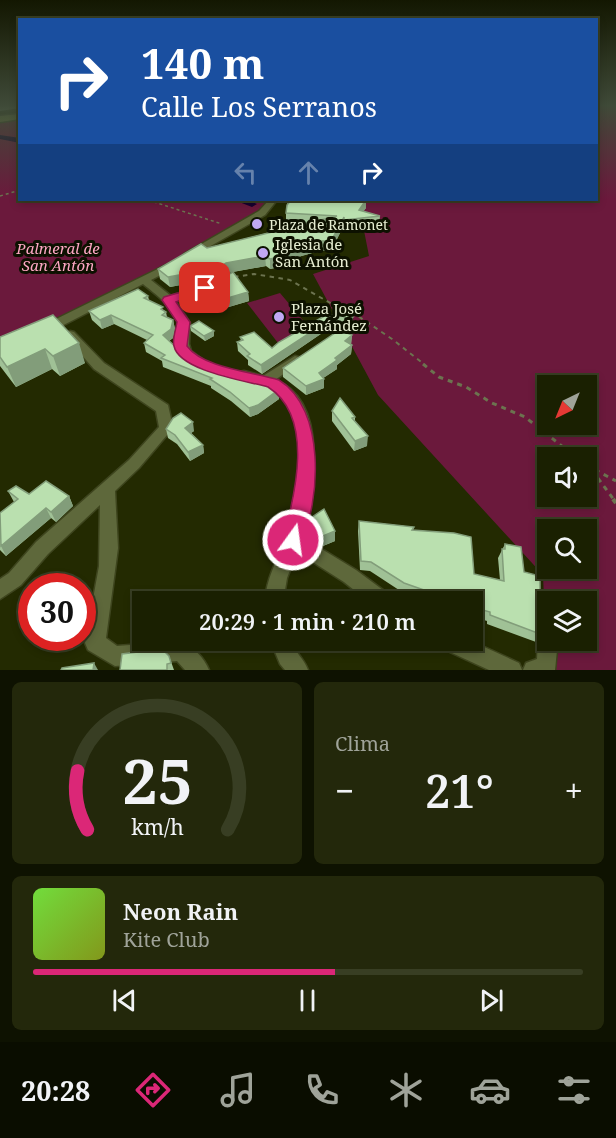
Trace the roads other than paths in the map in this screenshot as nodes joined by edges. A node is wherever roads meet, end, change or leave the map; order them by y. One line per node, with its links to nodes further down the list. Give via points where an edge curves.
1 (272, 201): 3 (street, via 262,213)
2 (231, 277): 4 (street)
3 (145, 280): 4 (street); 5 (street)
4 (169, 300): 8 (street, via 183,322 180,346 184,352 200,364)
5 (58, 324): 6 (street); 11 (street, via 99,366 163,409 166,428)
6 (39, 333)
7 (302, 356): 10 (street)
8 (215, 368)
9 (234, 373): 10 (street)
10 (264, 381): 12 (street, via 284,390 294,402 304,432 307,464)
11 (106, 489): 13 (street); 19 (street, via 111,524 108,573 95,643 115,656 181,651)
12 (293, 540): 14 (street); 15 (street)
13 (0, 590)
14 (274, 591)
15 (370, 591)
16 (285, 651): 20 (street)
17 (470, 651): 21 (street)
18 (548, 651): 22 (street, via 547,666)
19 (199, 670)
20 (298, 670)
21 (512, 670)
22 (533, 670)

